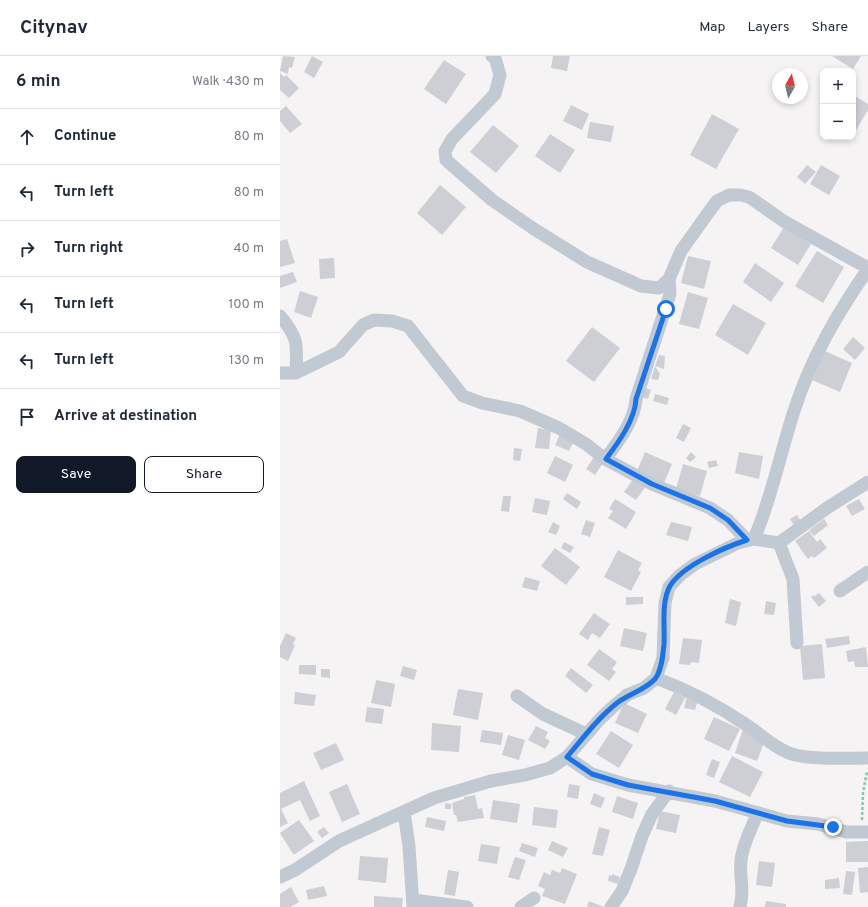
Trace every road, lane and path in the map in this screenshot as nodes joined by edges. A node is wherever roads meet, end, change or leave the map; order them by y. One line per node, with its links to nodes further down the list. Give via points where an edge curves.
1 (492, 56): 3 (street, via 495,58 500,76 495,94 452,139 445,151 446,160 492,200 587,262 641,286 659,288)
2 (868, 268): 3 (street, via 785,222 749,197 729,195 717,201 695,231 681,251); 9 (street, via 837,315 817,353 794,410 769,498)
3 (669, 279): 7 (street, via 670,294 636,399 636,408)
4 (280, 316): 6 (street, via 291,328 297,341)
5 (280, 373): 6 (street)
6 (296, 373): 7 (street, via 339,352 363,325 374,320 392,321 408,326 463,396 520,411 559,428)
7 (606, 459): 9 (street, via 652,484 710,508)
8 (868, 482): 10 (street)
9 (750, 539): 10 (street); 14 (street, via 695,564 669,587 665,603 663,658)
10 (779, 543): 13 (street, via 793,579)
11 (868, 572): 12 (street)
12 (840, 592)
13 (797, 642)
14 (656, 678): 16 (street, via 644,688 627,695); 18 (street, via 699,696 778,748 795,755)
15 (518, 696): 16 (street, via 543,714)
16 (586, 734): 17 (street)
17 (567, 757): 20 (street, via 592,774 628,785); 21 (street, via 550,768 491,781 434,798)
18 (868, 758)
19 (868, 768): 23 (path, via 862,793)
20 (669, 791): 22 (street); 29 (street, via 652,814 632,869)
21 (404, 812): 24 (street, via 339,841); 26 (street)
22 (757, 814): 23 (street, via 833,827 846,832); 30 (street, via 740,862 743,884)
23 (865, 832)
24 (280, 877)
25 (534, 898): 28 (street)
26 (413, 903): 27 (street)
27 (468, 907)
28 (521, 907)
29 (611, 907)
30 (740, 907)

